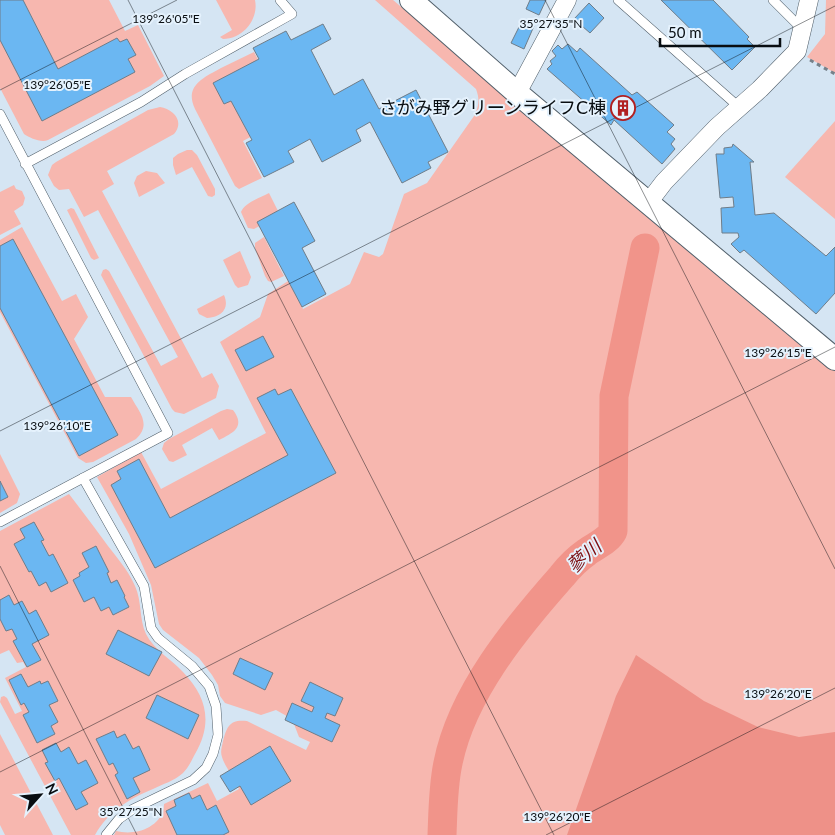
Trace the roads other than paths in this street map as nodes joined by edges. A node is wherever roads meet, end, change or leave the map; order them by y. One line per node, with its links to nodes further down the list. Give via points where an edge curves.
1 (280, 0): 11 (lane, via 292,14 141,102)
2 (411, 0): 8 (street)
3 (567, 0): 8 (street)
4 (618, 0): 9 (lane)
5 (773, 0): 7 (lane)
6 (809, 0): 7 (street)
7 (802, 29): 9 (street, via 797,51)
8 (518, 93): 12 (street)
9 (740, 108): 12 (street, via 717,127)
10 (0, 114): 11 (lane)
11 (25, 164): 14 (lane, via 168,433)
12 (648, 202): 13 (street)
13 (835, 359)
14 (83, 478): 15 (lane); 16 (lane, via 144,586 151,628 158,638 192,666 208,686 216,706 218,735 206,768 193,780 133,809 119,819)
15 (0, 522)
16 (106, 835)

